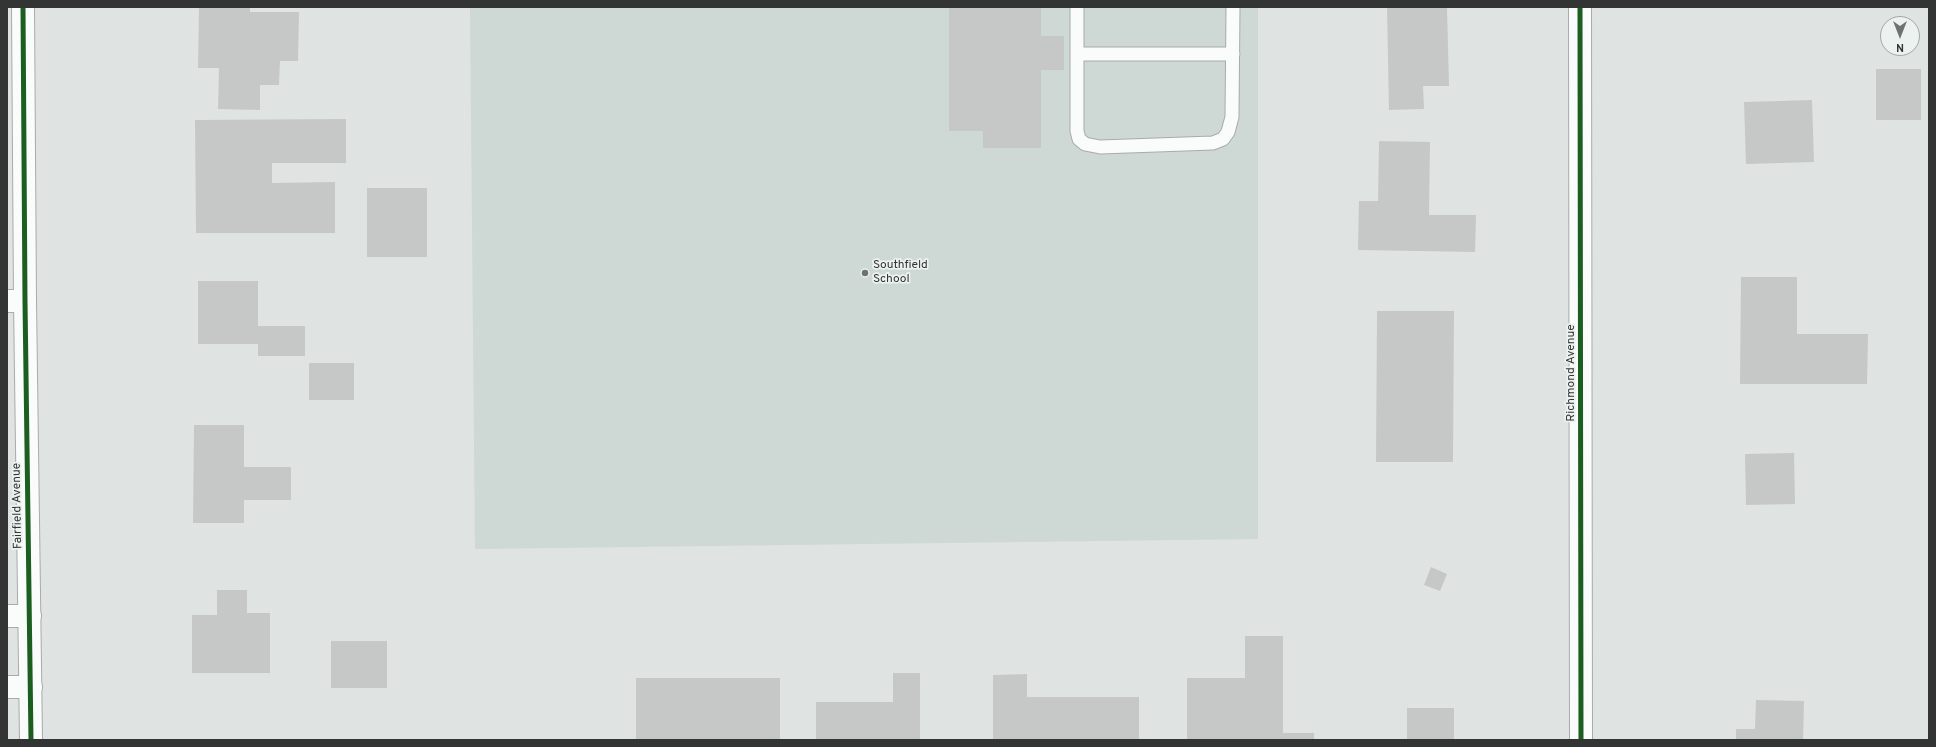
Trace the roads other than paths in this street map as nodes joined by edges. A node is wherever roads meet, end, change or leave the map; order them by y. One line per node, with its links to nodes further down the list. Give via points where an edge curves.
1 (23, 7): 7 (street, Fairfield Avenue)
2 (1077, 7): 5 (lane)
3 (1233, 7): 6 (lane)
4 (1580, 7): 13 (street, Richmond Avenue)
5 (1077, 54): 6 (lane); 6 (lane, via 1079,139 1085,144 1100,146 1213,143 1223,139 1232,117)
6 (1233, 54)
7 (16, 301): 9 (street, Fairfield Avenue)
8 (7, 616): 9 (street)
9 (30, 616): 11 (street, Fairfield Avenue)
10 (7, 687): 11 (street)
11 (31, 687): 12 (street, Fairfield Avenue)
12 (31, 740)
13 (1581, 740)

